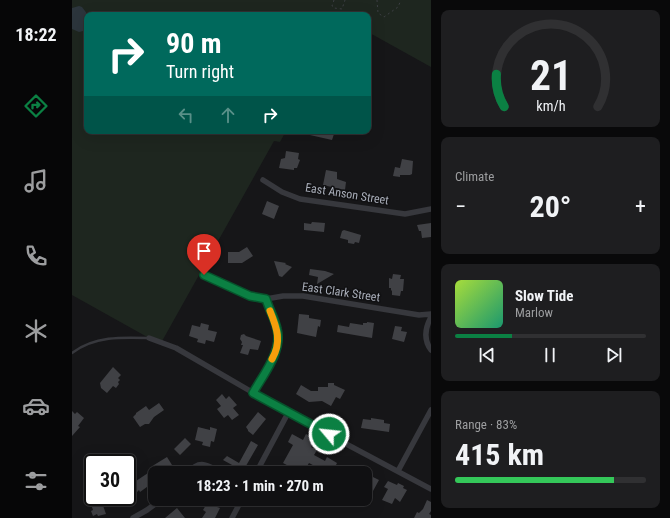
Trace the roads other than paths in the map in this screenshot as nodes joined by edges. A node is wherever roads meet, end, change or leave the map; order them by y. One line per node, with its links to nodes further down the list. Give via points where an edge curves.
1 (263, 180): 2 (street, East Anson Street, via 300,199 405,214)
2 (431, 209)
3 (204, 275): 4 (street, East Clark Street, via 250,296)
4 (266, 299): 5 (street, East Clark Street, via 303,296); 9 (street, via 278,330 277,344 274,356)
5 (431, 315): 7 (street, via 425,332 426,343)
6 (149, 338): 8 (lane, via 106,338); 9 (street, via 176,348)
7 (431, 350)
8 (72, 353)
9 (253, 393): 11 (street)
10 (431, 410): 15 (street)
11 (288, 413): 14 (street); 15 (street)
12 (194, 466): 13 (street)
13 (207, 466)
14 (260, 466)
15 (398, 471): 16 (street)
16 (431, 489)
17 (152, 506): 19 (street)
18 (238, 506): 20 (street)
19 (133, 518)
20 (232, 518)

